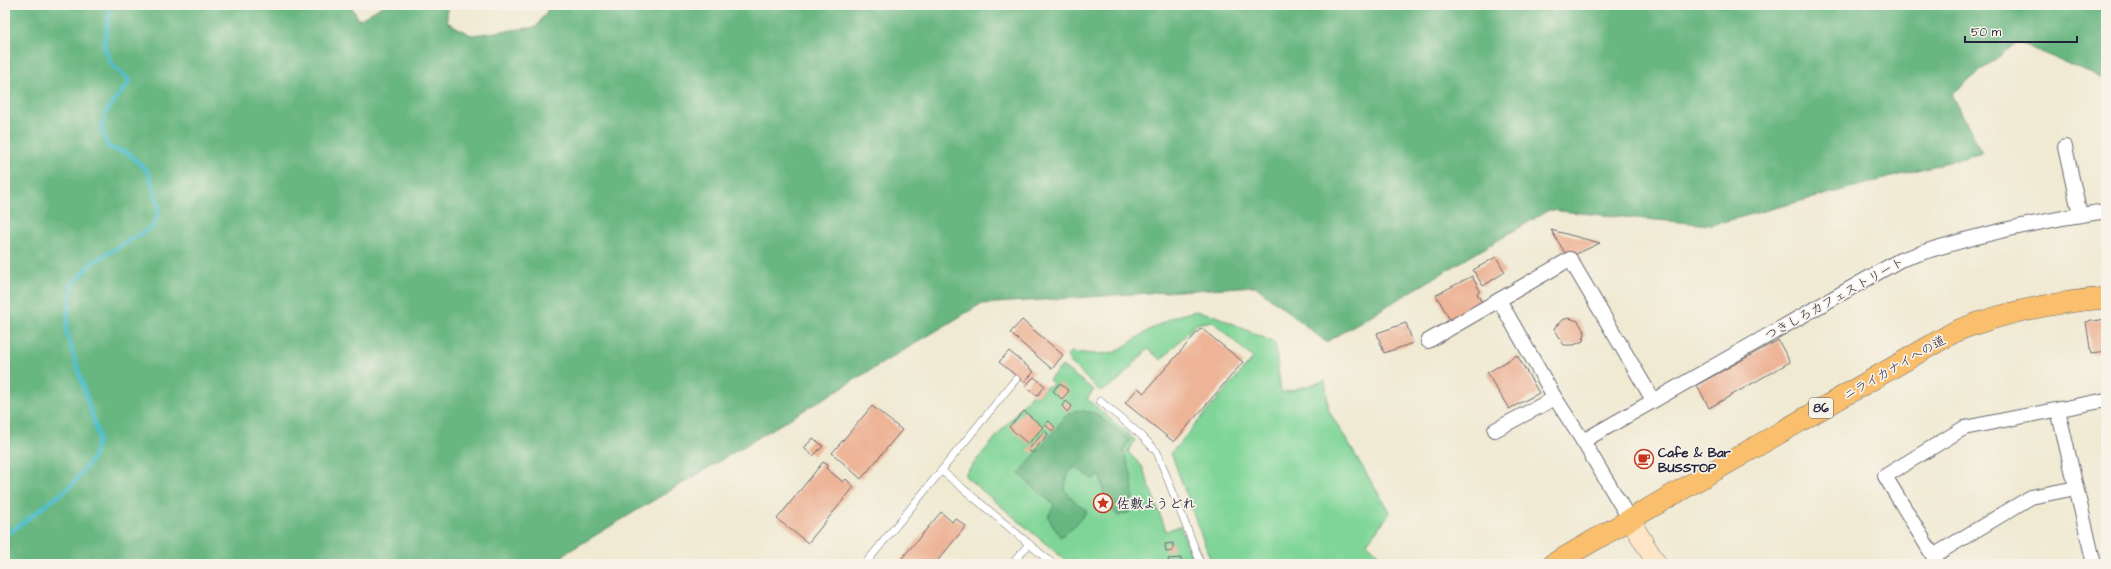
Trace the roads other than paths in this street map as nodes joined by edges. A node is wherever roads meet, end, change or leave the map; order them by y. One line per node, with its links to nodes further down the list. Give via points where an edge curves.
1 (2065, 147): 3 (street)
2 (2106, 211): 3 (street, つきしろカフェストリート)
3 (2080, 215): 9 (street, つきしろカフェストリート, via 1943,245 1900,260)
4 (2106, 298): 17 (main road, ニライカナイへの道 / 86, via 2046,305 1982,321 1956,331)
5 (1499, 300): 6 (street); 8 (street); 9 (street, via 1570,259)
6 (1428, 341)
7 (1016, 379): 15 (lane)
8 (1554, 398): 13 (street); 14 (street)
9 (1652, 400): 14 (street, つきしろカフェストリート)
10 (2106, 400): 12 (street)
11 (1100, 401): 25 (lane, via 1141,435 1157,452)
12 (2058, 410): 16 (street); 19 (street, via 1964,428 1885,476)
13 (1495, 430)
14 (1583, 441): 17 (street)
15 (942, 471): 18 (lane); 22 (lane)
16 (2076, 488): 19 (street, via 2031,497); 28 (street)
17 (1630, 520): 26 (main road, ニライカナイへの道 / 86); 27 (street)
18 (1029, 544): 23 (lane); 24 (lane)
19 (1935, 560)
20 (629, 564): 21 (lane)
21 (640, 564)
22 (865, 564)
23 (1012, 564)
24 (1053, 564)
25 (1201, 564)
26 (1553, 564)
27 (1657, 564)
28 (2094, 564)

